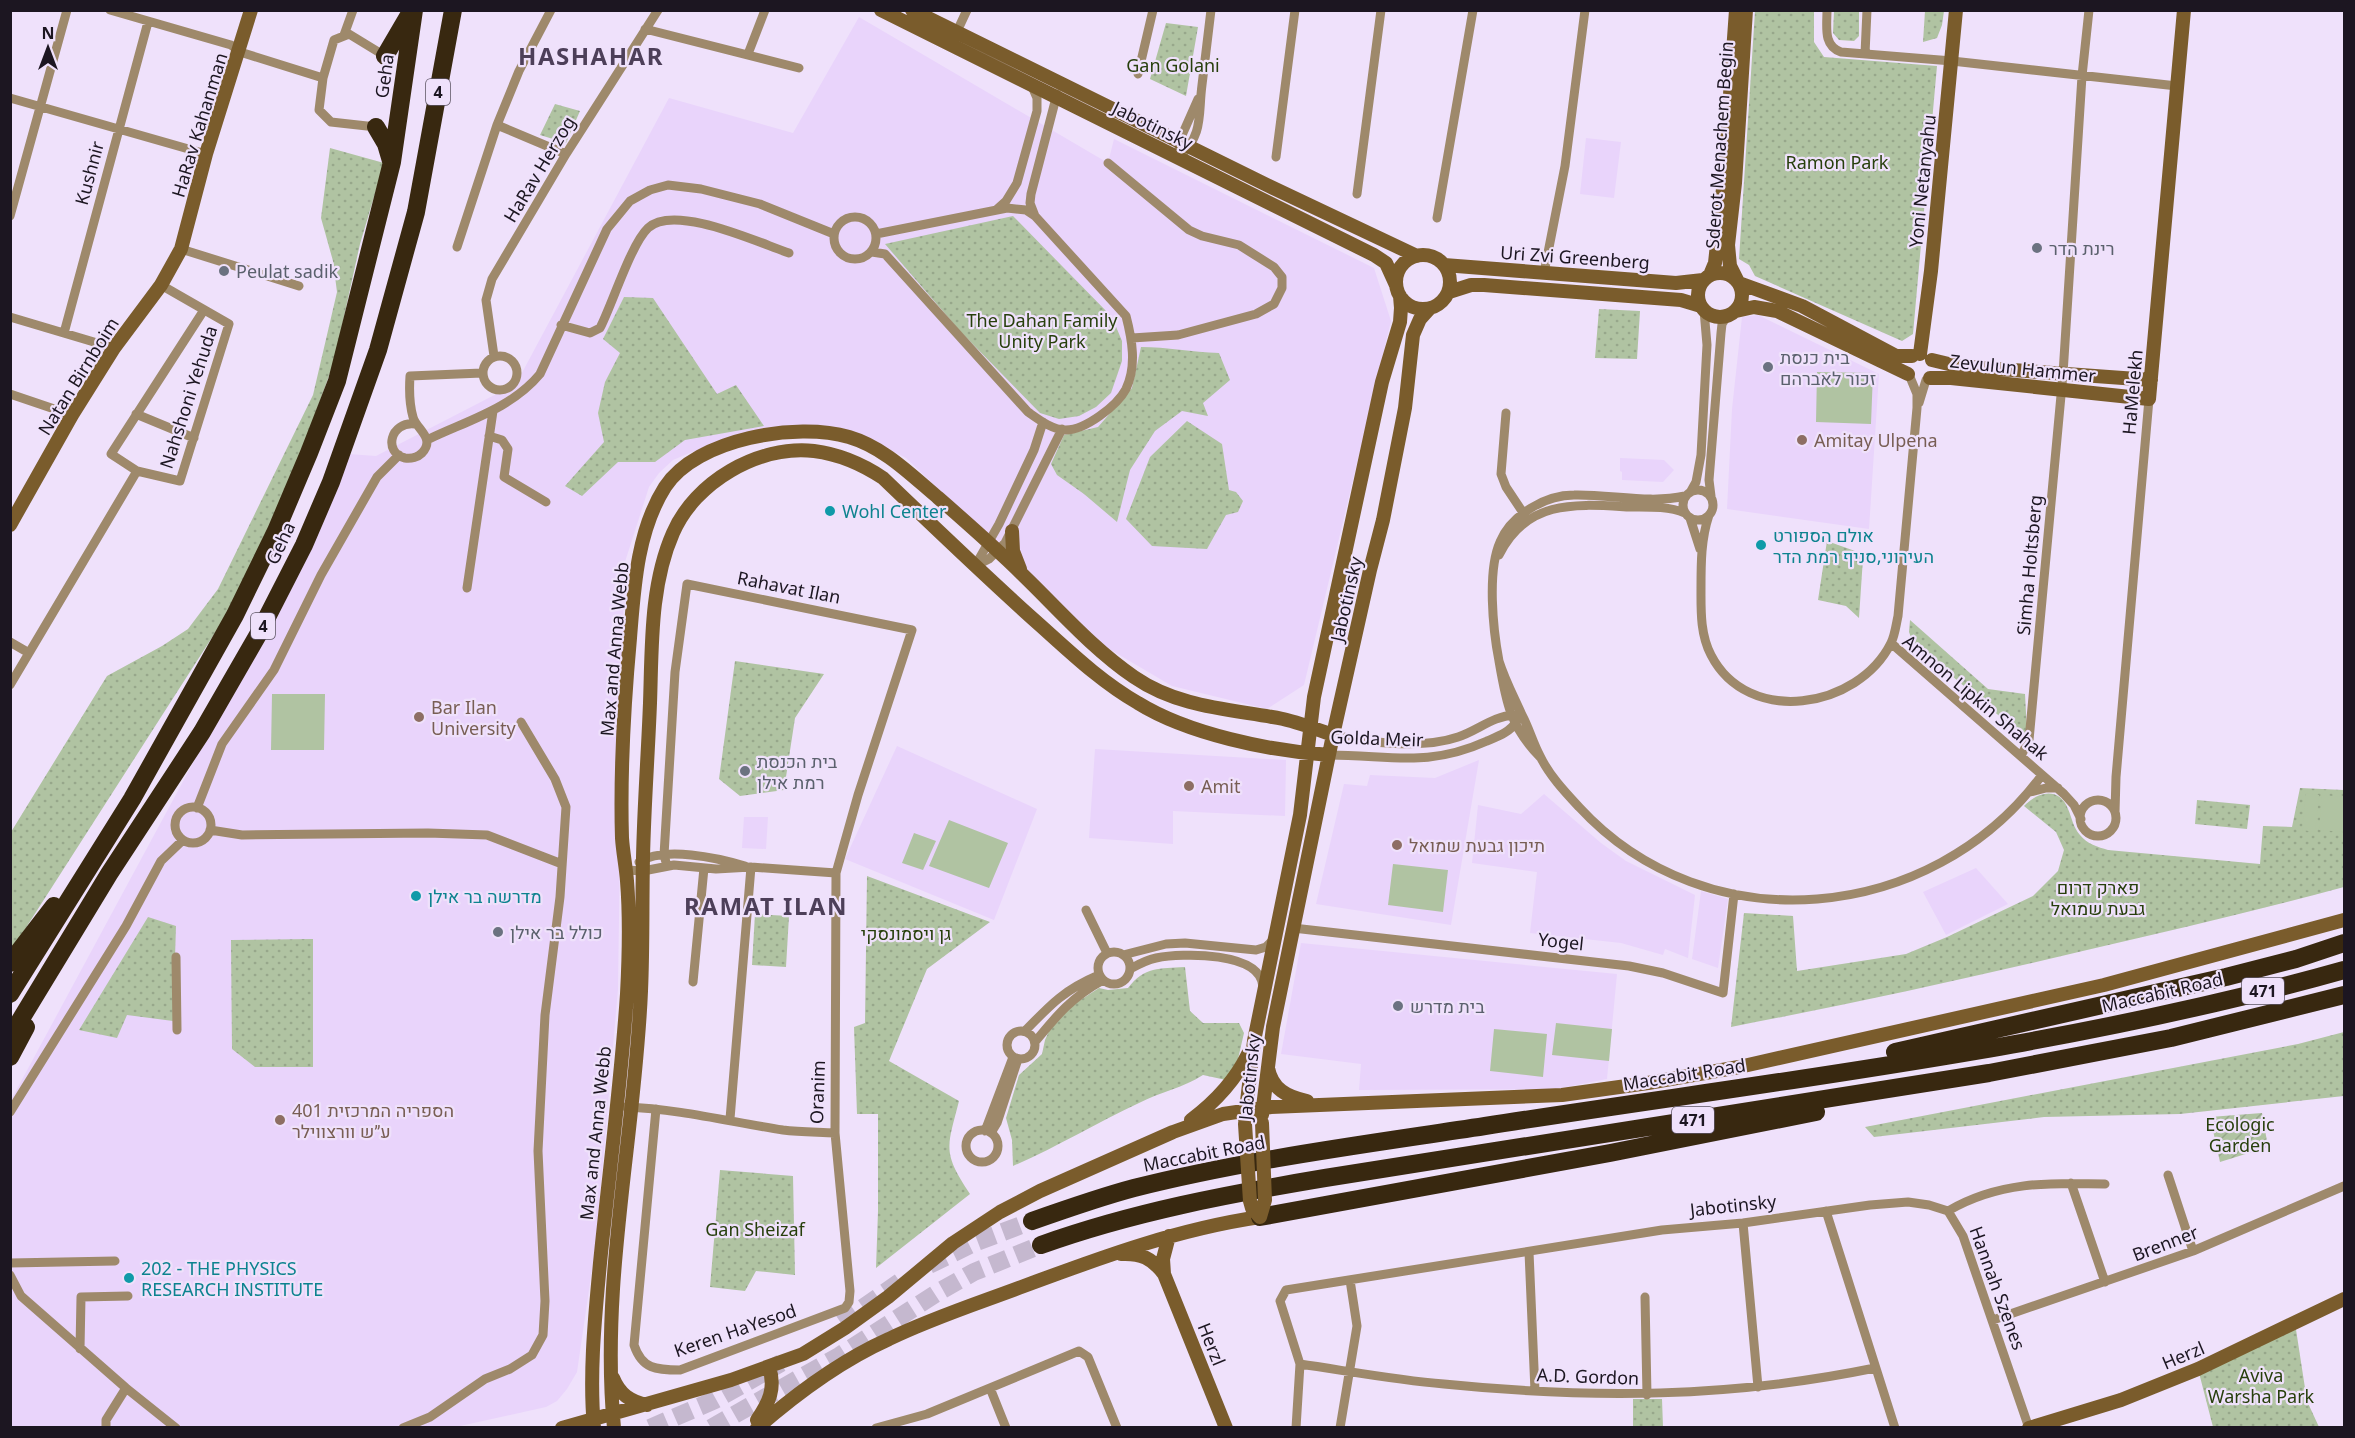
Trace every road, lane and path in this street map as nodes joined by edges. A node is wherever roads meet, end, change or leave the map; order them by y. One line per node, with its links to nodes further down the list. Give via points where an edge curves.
1 (67, 10): 44 (street)
2 (110, 10): 26 (street)
3 (251, 10): 30 (street, HaRav Kahanman)
4 (352, 10): 29 (street)
5 (413, 10): 33 (highway); 55 (highway, Geha / 4)
6 (453, 10): 162 (highway, Geha / 4, via 416,212 378,350 331,482 260,633)
7 (551, 10): 46 (street)
8 (658, 10): 28 (street, HaRav Herzog)
9 (765, 10): 31 (street)
10 (880, 10): 40 (street, Jabotinsky)
11 (912, 10): 39 (street, Jabotinsky)
12 (967, 10): 27 (street)
13 (1153, 10): 36 (street)
14 (1211, 10): 50 (street, via 1200,121)
15 (1295, 10): 53 (street)
16 (1381, 10): 57 (street)
17 (1473, 10): 61 (street)
18 (1585, 10): 70 (street, via 1565,166)
19 (1736, 10): 71 (street, Sderot Menachem Begin, via 1715,263)
20 (1746, 10): 72 (street, Sderot Menachem Begin, via 1728,245 1730,266)
21 (1827, 10): 32 (street, via 1827,41 1833,50)
22 (1867, 10): 32 (street)
23 (1956, 10): 34 (street, Yoni Netanyahu)
24 (2089, 10): 37 (street, Simha Holtsberg)
25 (2184, 10): 41 (street, HaMelekh)
26 (148, 22): 30 (street, via 231,45); 49 (street, Kushnir)
27 (960, 24)
28 (645, 29): 31 (street); 52 (street, HaRav Herzog)
29 (344, 35): 33 (street, via 349,34); 38 (street, via 334,40)
30 (240, 52): 38 (street); 51 (street, HaRav Kahanman)
31 (748, 54): 35 (street)
32 (1865, 54): 34 (street)
33 (385, 56)
34 (1952, 61): 37 (street); 87 (street, Yoni Netanyahu)
35 (800, 68)
36 (1137, 74)
37 (2082, 76): 41 (street); 89 (street, Simha Holtsberg)
38 (323, 78): 48 (street, via 319,110 331,122)
39 (1054, 81): 43 (street); 50 (street, Jabotinsky)
40 (1031, 84): 43 (street, Jabotinsky); 58 (street, via 1038,103 1035,120 1017,183)
41 (2177, 86): 92 (street, HaMelekh)
42 (10, 98): 44 (street)
43 (1058, 98): 45 (street, Jabotinsky); 47 (street)
44 (41, 107): 49 (street); 59 (street)
45 (1078, 107): 47 (street, via 1063,110); 54 (street, Jabotinsky)
46 (497, 124): 52 (street); 64 (street)
47 (1050, 124): 60 (street, via 1031,194)
48 (376, 127): 55 (highway)
49 (118, 129): 51 (street); 83 (street, Kushnir)
50 (1185, 145): 54 (street); 68 (street, Jabotinsky)
51 (206, 154): 65 (street, HaRav Kahanman)
52 (566, 154): 86 (street, HaRav Herzog, via 492,279 486,300)
53 (1276, 157)
54 (1179, 158): 75 (street, Jabotinsky, via 1374,255 1386,263)
55 (392, 162): 148 (highway, Geha / 4, via 337,381 276,531 235,615)
56 (1108, 163): 84 (street, via 1189,230 1239,245 1274,267 1281,277 1274,303 1256,314 1178,334)
57 (1357, 194)
58 (996, 210): 60 (street, via 1017,208); 63 (street)
59 (10, 216)
60 (1035, 216): 84 (street, via 1126,316)
61 (1437, 218)
62 (834, 234): 63 (street, via 844,220 855,217 867,220); 66 (street, via 836,248 846,258 860,260); 82 (street, via 760,204 701,189 668,186 650,190 630,201 607,229)
63 (876, 234): 66 (street)
64 (457, 247)
65 (181, 249): 73 (street, Natan Birnboim); 74 (street)
66 (872, 252): 101 (street, via 885,254 1022,405)
67 (789, 253): 82 (street, via 709,226 666,219 648,228 634,251 600,328 590,333)
68 (1417, 256): 69 (street, via 1434,257); 75 (street, via 1404,263 1396,277)
69 (1444, 265): 70 (street, Uri Zvi Greenberg); 76 (street, via 1450,275)
70 (1544, 273): 71 (street, Uri Zvi Greenberg, via 1676,283)
71 (1707, 278): 72 (street, via 1727,274); 78 (street, via 1698,296)
72 (1738, 281): 80 (street, via 1743,297); 87 (street, Zevulun Hammer, via 1802,306 1896,356)
73 (160, 285): 79 (street, Nahshoni Yehuda); 85 (street, Natan Birnboim)
74 (299, 286)
75 (1398, 290): 77 (street, via 1410,306); 131 (street, Jabotinsky, via 1400,322 1382,382 1314,697)
76 (1449, 292): 77 (street); 78 (street, Uri Zvi Greenberg, via 1484,285 1681,300)
77 (1430, 308): 132 (street, Jabotinsky, via 1419,319 1413,335 1406,408)
78 (1702, 308): 80 (street, via 1712,315); 109 (street, via 1707,345 1701,455 1698,475)
79 (204, 310): 99 (street, Nahshoni Yehuda); 105 (street, Nahshoni Yehuda, via 229,324)
80 (1731, 313): 90 (street, via 1754,308 1777,311); 110 (street, via 1722,324 1721,333)
81 (10, 317): 83 (street)
82 (561, 325): 97 (street, via 540,374 528,388)
83 (64, 333): 85 (street)
84 (1132, 338): 103 (street, via 1132,364 1125,390 1099,417)
85 (114, 348): 100 (street, Natan Birnboim)
86 (494, 356): 88 (street, via 485,363); 88 (street, via 505,356 514,363 516,379 508,388 497,390 487,384)
87 (1921, 357): 89 (street, Zevulun Hammer, via 1957,366); 90 (street, via 1906,366); 91 (street, via 1935,368)
88 (482, 373): 102 (street, via 410,376 409,401)
89 (2063, 374): 92 (street, Zevulun Hammer); 93 (street, Simha Holtsberg)
90 (1909, 376): 91 (street, via 1918,381); 96 (street, via 1917,394)
91 (1928, 379): 93 (street, Zevulun Hammer); 96 (street)
92 (2151, 380): 95 (street, HaMelekh)
93 (2061, 390): 95 (street, Zevulun Hammer); 135 (street, Simha Holtsberg, via 2030,740)
94 (10, 394): 100 (street)
95 (2149, 399): 138 (street, HaMelekh)
96 (1917, 408): 123 (street, via 1899,605)
97 (493, 411): 104 (street); 106 (street)
98 (1506, 413): 114 (street, via 1501,474)
99 (136, 414): 105 (street); 108 (street, Nahshoni Yehuda, via 111,453)
100 (72, 415): 115 (street, Natan Birnboim)
101 (1043, 422): 103 (street); 117 (street)
102 (415, 424): 106 (street); 107 (street, via 403,425 395,431 392,442)
103 (1062, 429): 116 (street)
104 (489, 436): 111 (street, via 502,440 508,449 504,477); 121 (street)
105 (194, 438): 108 (street, Nahshoni Yehuda, via 180,481)
106 (427, 440): 107 (street, via 418,456)
107 (399, 455): 142 (street, via 377,477 321,575 274,670 222,744)
108 (137, 471): 124 (street)
109 (1688, 493): 110 (street, via 1704,490); 113 (street, via 1682,505); 114 (street, via 1664,499 1565,495 1546,500)
110 (1711, 496): 112 (street, via 1713,507)
111 (546, 502)
112 (1709, 515): 113 (street, via 1700,520); 118 (street, Amnon Lipkin Shahak)
113 (1687, 516): 114 (street, via 1664,508 1567,505); 118 (street, Amnon Lipkin Shahak)
114 (1526, 517): 125 (street, via 1504,533 1495,558 1493,615)
115 (10, 525)
116 (1012, 531): 117 (street); 120 (street, via 1015,559)
117 (993, 545): 119 (street); 120 (street, Max and Anna Webb); 154 (street, Max and Anna Webb, via 886,455 836,434 788,431 750,439 712,451 674,476 658,500 646,531 632,606 623,766 622,840)
118 (1701, 554): 123 (street, Amnon Lipkin Shahak, via 1701,612 1710,654 1724,672 1756,696 1770,701 1799,702 1837,691 1857,680)
119 (975, 566): 133 (street, Max and Anna Webb, via 1093,672 1138,704 1205,733); 150 (street, Max and Anna Webb, via 883,478 827,453 796,451 772,455 723,476 703,490 679,521 660,576 653,624)
120 (1024, 576): 131 (street, Max and Anna Webb, via 1093,643 1148,686 1201,706)
121 (467, 588)
122 (10, 642): 124 (street)
123 (1891, 643): 135 (street, Amnon Lipkin Shahak)
124 (29, 653): 126 (street)
125 (1499, 661): 127 (street); 128 (street)
126 (10, 685)
127 (1522, 714): 128 (street, Golda Meir); 130 (street, Golda Meir); 136 (street)
128 (1510, 715): 130 (street); 132 (street, Golda Meir, via 1450,740 1426,744)
129 (521, 722): 149 (street, via 555,779 566,807)
130 (1515, 725): 134 (street, Golda Meir, via 1479,745 1444,756 1412,759); 136 (street)
131 (1311, 727): 132 (street, Max and Anna Webb); 133 (street, Jabotinsky)
132 (1333, 735): 134 (street, Jabotinsky)
133 (1309, 753): 134 (street, Golda Meir); 160 (street, Jabotinsky)
134 (1329, 755): 159 (street, Jabotinsky)
135 (2021, 756): 137 (street, Amnon Lipkin Shahak)
136 (1541, 758): 156 (street, via 1580,808 1630,850 1688,880)
137 (2042, 775): 139 (street, Amnon Lipkin Shahak); 140 (street)
138 (2116, 777): 141 (street, HaMelekh); 143 (street, HaMelekh)
139 (2061, 791): 140 (street, via 2046,788); 141 (street, Amnon Lipkin Shahak, via 2074,798); 144 (street, Amnon Lipkin Shahak)
140 (2030, 792): 156 (street, via 1970,846 1900,882 1811,901)
141 (2096, 801): 143 (street, via 2110,804); 144 (street, via 2082,811)
142 (197, 808): 145 (street, via 209,818); 146 (street, via 185,809 177,816 174,828)
143 (2115, 812): 144 (street, via 2114,826 2101,836 2086,831)
144 (2081, 819)
145 (210, 830): 146 (street, via 198,843); 149 (street, via 242,835 487,835)
146 (183, 840): 189 (street, via 161,861 126,926)
147 (664, 855): 150 (street); 151 (street, Rahavat Ilan); 152 (street); 155 (street, Rahavat Ilan, via 675,672 687,584 912,630)
148 (96, 856): 166 (highway); 171 (highway, Geha / 4)
149 (562, 864): 236 (street, via 545,1015 538,1151 543,1335 532,1355 485,1379 430,1417)
150 (643, 865): 151 (street); 154 (street); 186 (street, Max and Anna Webb, via 641,990)
151 (667, 866): 153 (street)
152 (751, 867): 153 (street); 155 (street); 191 (street)
153 (704, 868): 170 (street)
154 (626, 870): 185 (street, Max and Anna Webb, via 627,990)
155 (836, 873): 194 (street, Oranim)
156 (1734, 894): 159 (street, Yogel, via 1723,993 1629,966)
157 (1086, 910): 163 (street)
158 (2344, 921): 184 (street, via 2104,985 1717,1071 1562,1095)
159 (1293, 928): 181 (street, Jabotinsky)
160 (1276, 932): 164 (street, via 1263,949 1185,943); 172 (street, Jabotinsky)
161 (2344, 943): 183 (highway, via 2226,977)
162 (68, 945): 176 (highway, Geha / 4); 179 (highway)
163 (1107, 953): 164 (street); 169 (street, via 1097,965)
164 (1123, 955): 167 (street)
165 (176, 957): 174 (street)
166 (10, 963)
167 (1130, 969): 169 (street, via 1121,982 1111,984); 172 (street, via 1177,955 1233,961 1253,968 1261,976)
168 (2344, 970): 183 (highway, Maccabit Road / 471, via 2085,1031)
169 (1101, 978): 175 (street, via 1077,985 1057,997); 178 (street, via 1065,1005)
170 (693, 982)
171 (10, 994)
172 (1263, 996): 177 (street, Jabotinsky)
173 (2344, 997): 182 (highway, 471, via 2171,1038)
174 (177, 1030)
175 (1025, 1031): 178 (street); 180 (street, via 1015,1031 1007,1041 1008,1050)
176 (10, 1037)
177 (1254, 1041): 190 (street, Jabotinsky); 193 (street, via 1243,1065 1222,1093)
178 (1035, 1042): 180 (street, via 1030,1055)
179 (10, 1057)
180 (1016, 1058): 192 (street, via 997,1123)
181 (1267, 1063): 184 (street, via 1272,1080 1286,1095); 187 (street, Jabotinsky)
182 (1989, 1073): 201 (highway, via 1854,1105); 205 (highway, 471, via 1286,1184 1135,1216)
183 (1755, 1084): 202 (highway, Maccabit Road / 471, via 1229,1168 1132,1189)
184 (1333, 1104): 187 (street)
185 (617, 1107): 186 (street, Oranim); 232 (street, Max and Anna Webb, via 596,1306)
186 (632, 1107): 188 (street, Oranim); 224 (street, Max and Anna Webb, via 615,1274)
187 (1262, 1108): 190 (street); 201 (street, Jabotinsky, bridge, via 1265,1200)
188 (656, 1109): 191 (street, Oranim); 194 (street, Keren HaYesod, via 634,1345 645,1365 662,1370 680,1370 845,1308 850,1291)
189 (10, 1112)
190 (1245, 1117): 193 (street, via 1206,1119); 201 (street, Jabotinsky, bridge, via 1250,1202)
191 (730, 1119): 194 (street, Oranim, via 784,1130)
192 (988, 1132)
193 (1173, 1132): 221 (street, via 1000,1212 953,1243 845,1328 802,1354)
194 (835, 1133)
195 (2168, 1175): 206 (street)
196 (2071, 1183): 197 (street); 200 (street, via 1991,1191); 214 (street)
197 (2105, 1184)
198 (2344, 1186): 206 (street, Brenner)
199 (1826, 1211): 200 (street, Hannah Szenes, via 1908,1202); 203 (street, Jabotinsky); 222 (street)
200 (1948, 1211): 218 (street, Hannah Szenes, via 1963,1236)
201 (1260, 1216): 204 (street)
202 (1032, 1221)
203 (1743, 1223): 207 (street, Jabotinsky, via 1662,1230); 225 (street)
204 (1169, 1236): 208 (street); 211 (street)
205 (1041, 1245)
206 (2193, 1251): 214 (street, Brenner)
207 (1529, 1252): 213 (street, Jabotinsky); 228 (street)
208 (1107, 1255): 211 (street, via 1147,1257); 239 (street, via 889,1338 791,1398)
209 (115, 1261): 210 (street)
210 (10, 1263)
211 (1164, 1274): 243 (street, Herzl)
212 (10, 1275): 219 (street, via 21,1296)
213 (1350, 1280): 220 (street, Jabotinsky, via 1286,1290 1280,1300); 223 (street, via 1358,1326)
214 (2105, 1282): 218 (street, Brenner)
215 (128, 1296): 219 (street, via 81,1297)
216 (1645, 1297): 229 (street)
217 (2344, 1299): 247 (street, Herzl, via 2198,1369 2121,1400)
218 (1993, 1320): 247 (street, Hannah Szenes)
219 (80, 1349): 226 (street)
220 (1300, 1364): 223 (street, A.D. Gordon); 244 (street, Jabotinsky)
221 (769, 1367): 230 (street); 238 (street, via 773,1388 770,1399)
222 (1875, 1368): 225 (street, A.D. Gordon); 246 (street)
223 (1350, 1371): 228 (street, A.D. Gordon, via 1442,1384); 245 (street)
224 (611, 1373): 230 (street, via 623,1395); 231 (street, Max and Anna Webb)
225 (1758, 1387): 229 (street, A.D. Gordon)
226 (126, 1388): 234 (street, via 106,1420); 235 (street)
227 (990, 1388): 233 (street); 241 (street); 242 (street, via 1082,1352 1088,1357)
228 (1535, 1391): 229 (street, A.D. Gordon)
229 (1647, 1395)
230 (647, 1405): 231 (street)
231 (613, 1421): 232 (street)
232 (593, 1423): 237 (street)
233 (907, 1424): 240 (street)
234 (106, 1428)
235 (176, 1428)
236 (403, 1428)
237 (562, 1428)
238 (751, 1428)
239 (757, 1428)
240 (876, 1428)
241 (1006, 1428)
242 (1117, 1428)
243 (1226, 1428)
244 (1296, 1428)
245 (1341, 1428)
246 (1894, 1428)
247 (2029, 1428)

